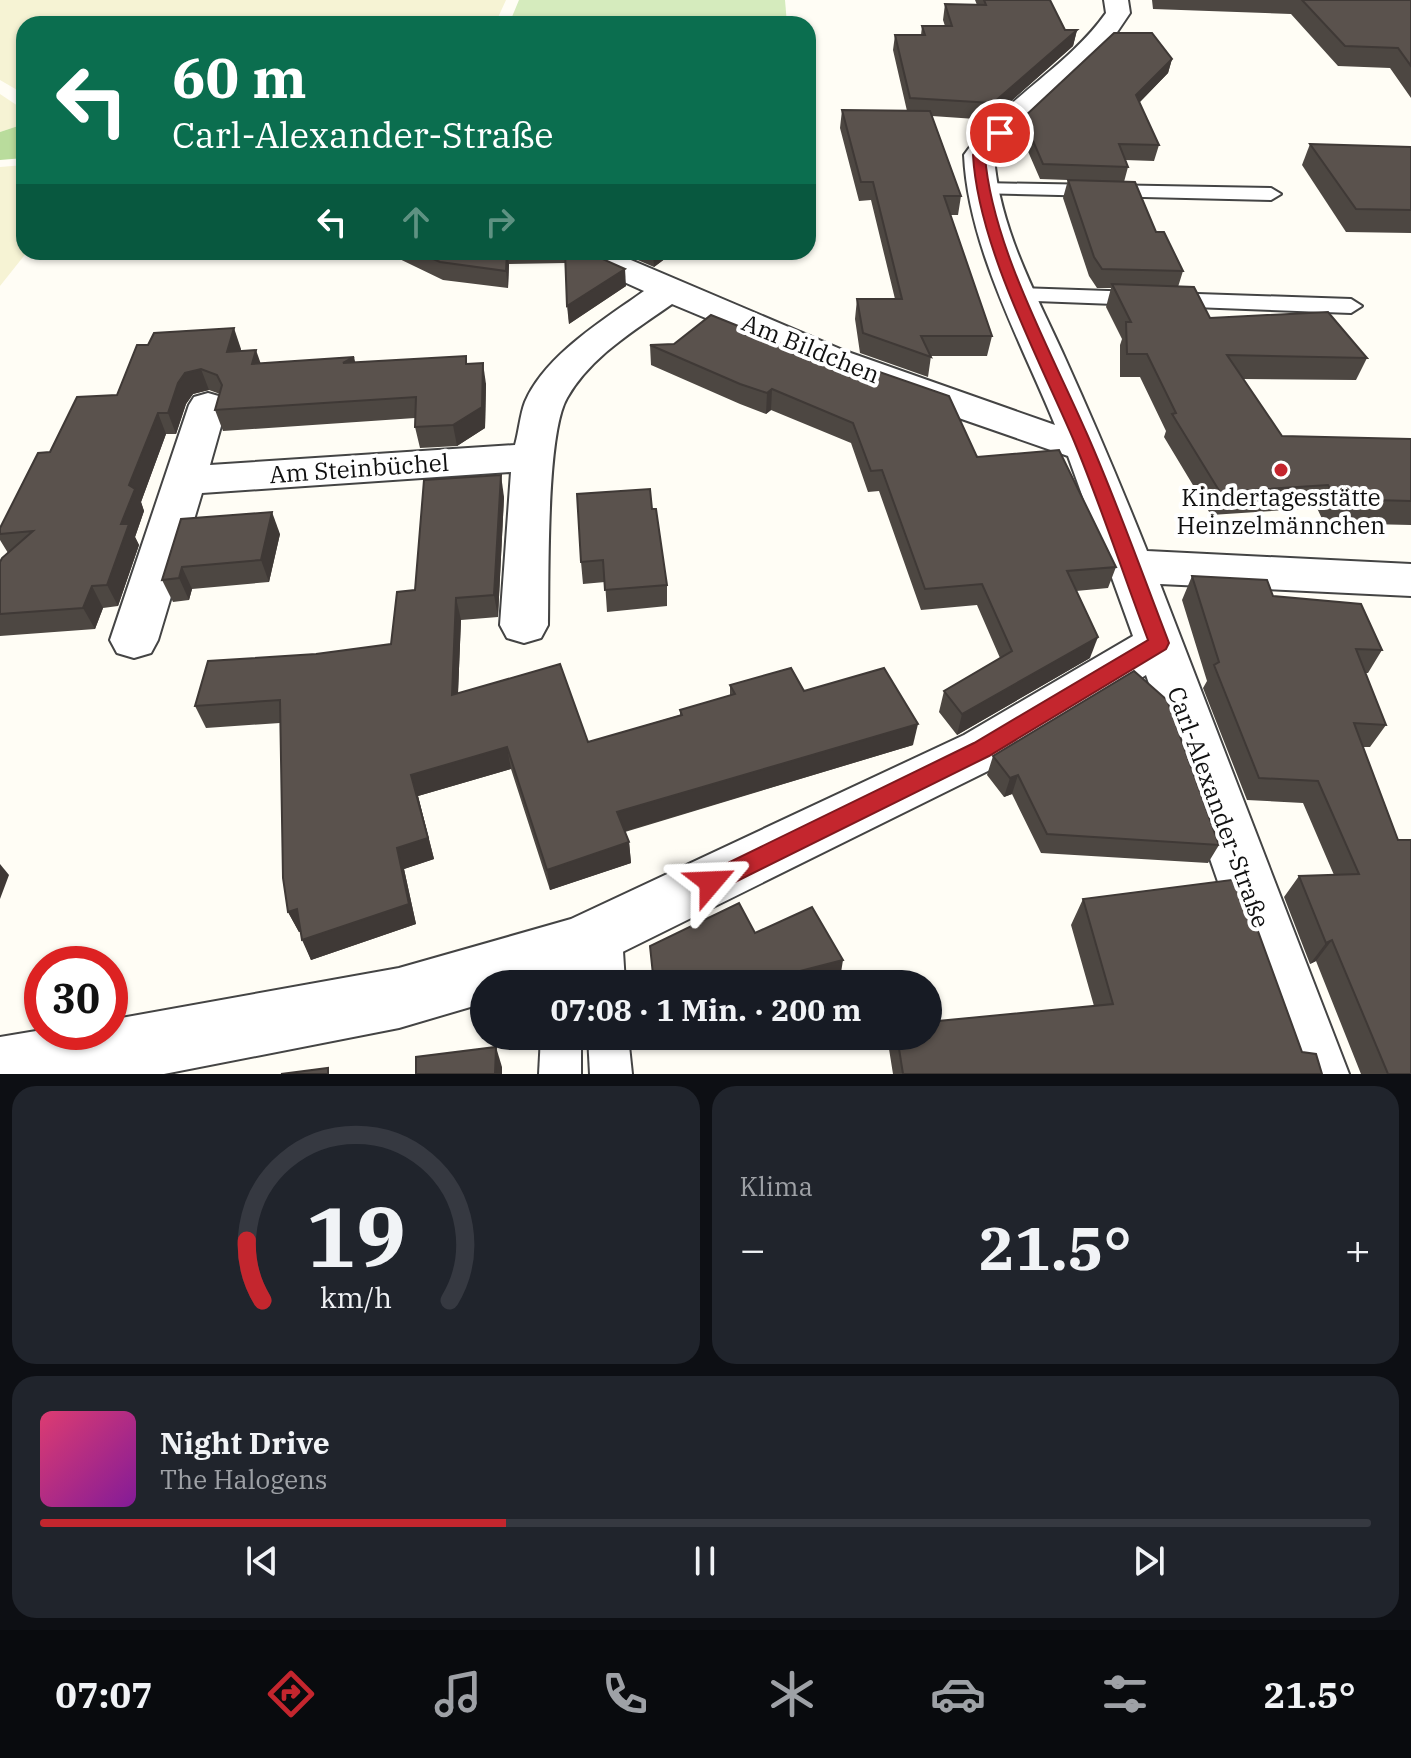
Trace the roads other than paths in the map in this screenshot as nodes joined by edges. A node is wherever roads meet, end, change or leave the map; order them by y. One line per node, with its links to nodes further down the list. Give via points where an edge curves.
1 (1116, 0): 2 (street, Carl-Alexander-Straße, via 1118,13 1096,45 979,155)
2 (981, 189): 3 (lane); 6 (street, Carl-Alexander-Straße)
3 (1271, 194)
4 (603, 260): 5 (street, Am Bildchen)
5 (669, 290): 9 (street, Am Bildchen, via 983,418); 10 (street, via 592,344 566,371 545,401)
6 (1019, 295): 7 (lane); 9 (street, Carl-Alexander-Straße)
7 (1351, 306)
8 (208, 405): 11 (street)
9 (1085, 448): 12 (street, Carl-Alexander-Straße)
10 (533, 457): 11 (street, Am Steinbüchel); 14 (street)
11 (184, 480): 15 (street)
12 (1131, 566): 13 (street); 16 (street, Carl-Alexander-Straße)
13 (1411, 580)
14 (524, 625)
15 (134, 640)
16 (1159, 643): 17 (street, via 982,750); 23 (street, Carl-Alexander-Straße)
17 (583, 963): 20 (street)
18 (561, 1050): 21 (lane)
19 (609, 1050): 22 (lane)
20 (0, 1069)
21 (560, 1074)
22 (611, 1074)
23 (1317, 1074)

